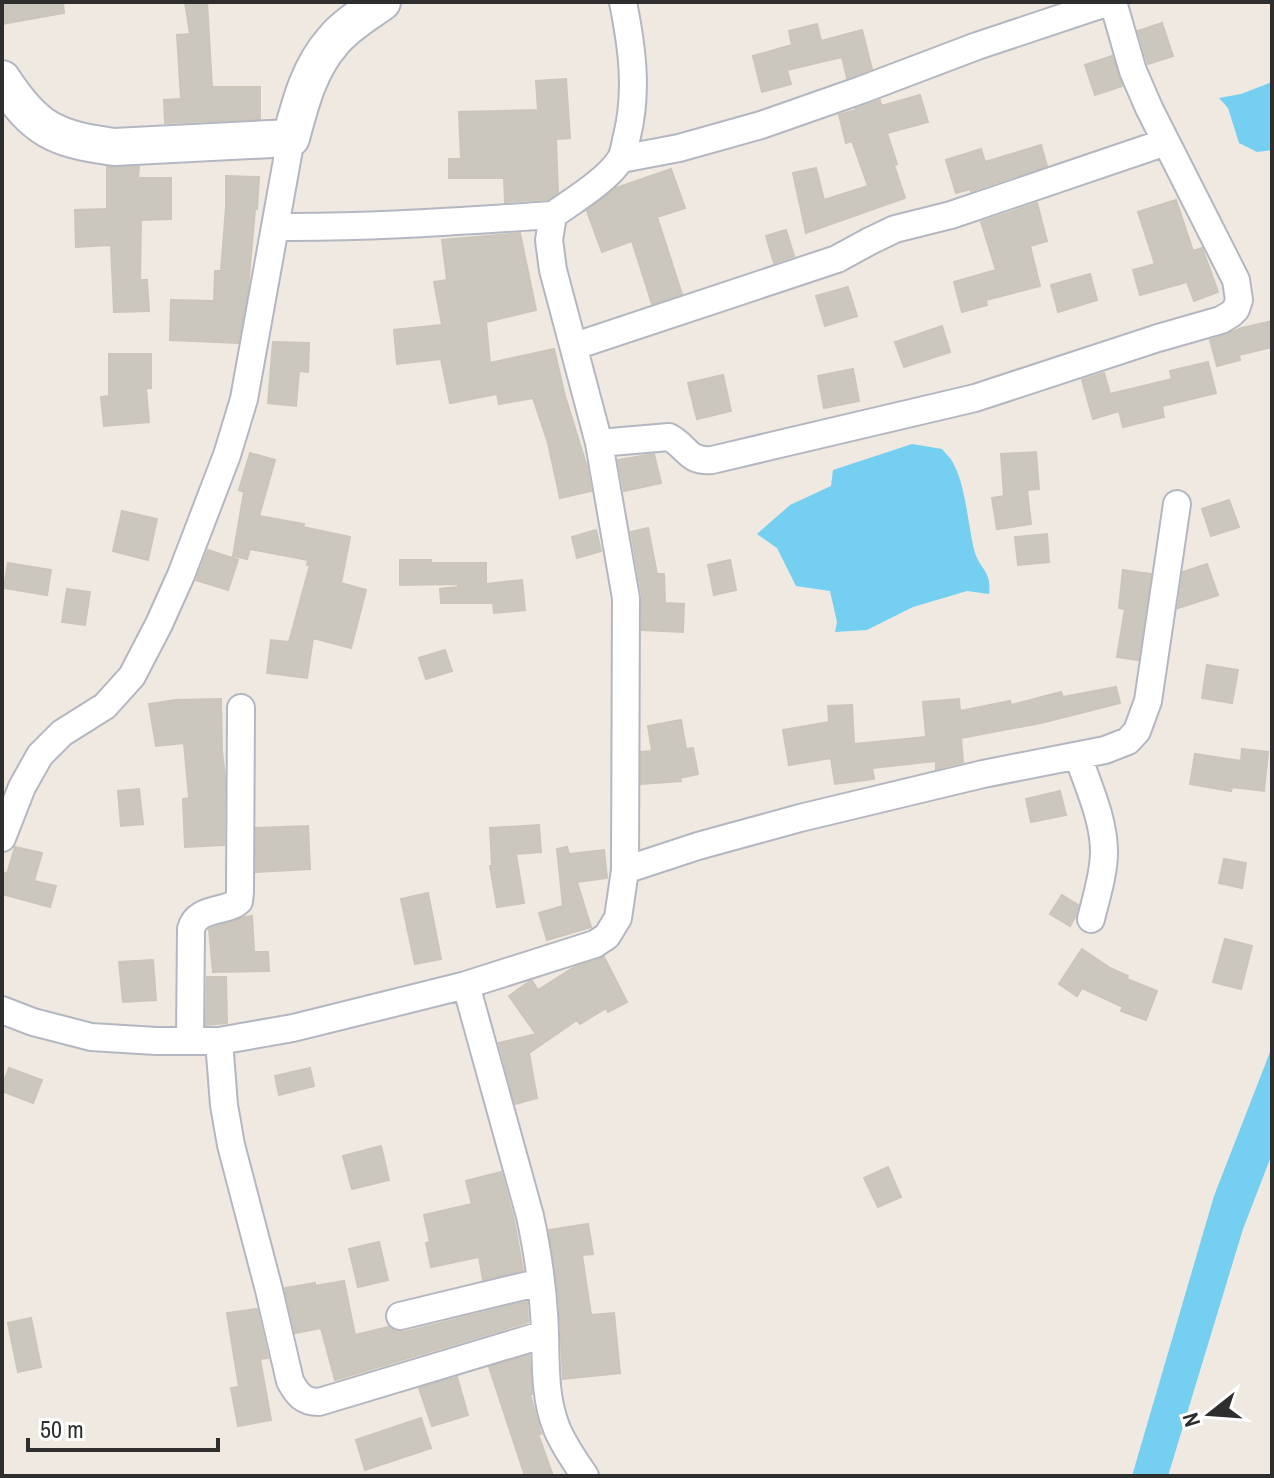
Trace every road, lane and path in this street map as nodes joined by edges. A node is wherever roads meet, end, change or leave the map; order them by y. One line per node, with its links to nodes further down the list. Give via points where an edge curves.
1 (623, 2): 7 (street, via 634,86)
2 (1111, 2): 6 (street, via 1133,71); 7 (street, via 761,125)
3 (364, 8): 5 (street, via 316,66)
4 (2, 79): 5 (street, via 44,128 86,143 114,147)
5 (291, 138): 9 (street)
6 (1166, 142): 10 (street, via 895,229 837,259); 11 (street, via 1236,280 1239,300 1221,320 975,398 712,460 693,458 669,437)
7 (621, 159): 8 (street)
8 (553, 215): 9 (street); 10 (street, via 553,270)
9 (275, 227): 15 (street, via 244,399 202,523 159,624 132,676 105,706 62,733)
10 (575, 346): 11 (street)
11 (599, 443): 17 (street, via 626,598)
12 (1177, 504): 14 (street, via 1142,719 1128,741)
13 (241, 708): 21 (street, via 239,901 193,922)
14 (1078, 756): 17 (street, via 800,818); 18 (street, via 1103,834 1102,870)
15 (12, 784): 16 (street)
16 (2, 838)
17 (625, 870): 19 (street, via 618,918 607,936)
18 (1091, 919)
19 (466, 985): 22 (street); 23 (street, via 530,1216)
20 (2, 1010): 21 (street, via 91,1037)
21 (190, 1041): 22 (street)
22 (219, 1041): 25 (street, via 231,1145 290,1381 301,1397 319,1402)
23 (541, 1282): 24 (street); 25 (street)
24 (400, 1316)
25 (545, 1334): 26 (street, via 555,1426)
26 (585, 1476)

